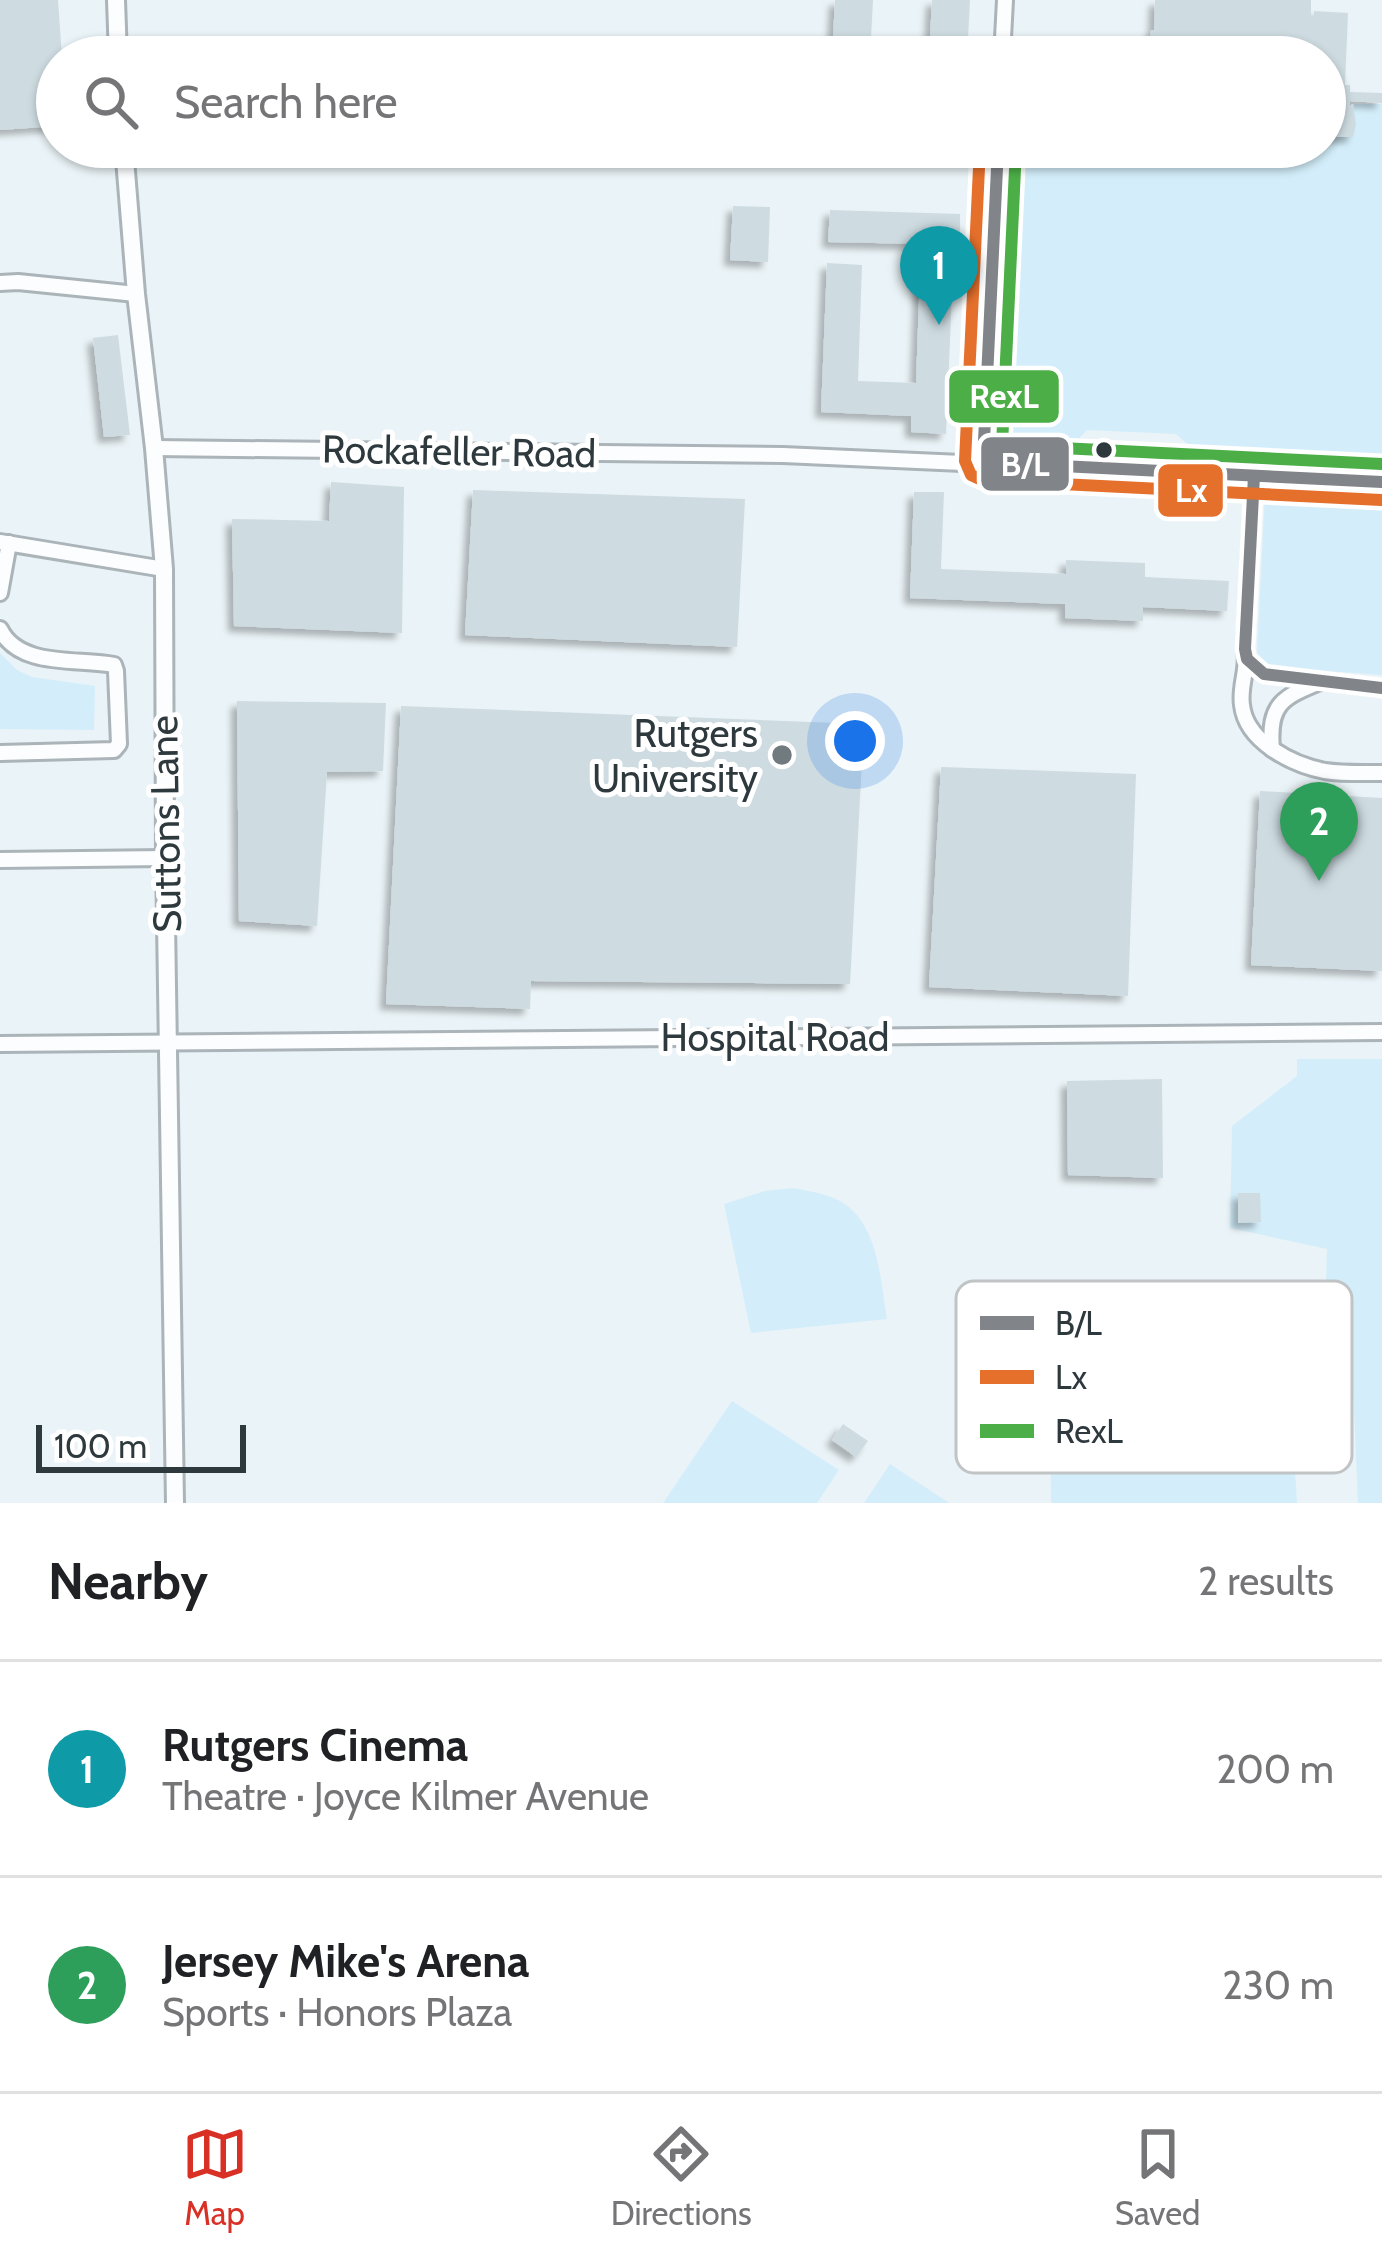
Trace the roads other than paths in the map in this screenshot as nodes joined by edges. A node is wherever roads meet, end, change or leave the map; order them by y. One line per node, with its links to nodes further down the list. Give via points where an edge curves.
1 (116, 0): 3 (street)
2 (1005, 0): 4 (street)
3 (117, 36)
4 (1003, 36)
5 (126, 168): 8 (street, Suttons Lane)
6 (997, 168): 10 (street)
7 (0, 283): 8 (street)
8 (136, 294): 9 (street, Suttons Lane)
9 (154, 448): 10 (street, Rockafeller Road); 14 (street, Suttons Lane)
10 (983, 462): 11 (street)
11 (1255, 476): 12 (street); 17 (street)
12 (1382, 482)
13 (4, 542): 14 (street); 15 (street)
14 (164, 568): 23 (street, Suttons Lane)
15 (0, 592)
16 (0, 629): 21 (street, via 22,652 114,664 119,744)
17 (1247, 659): 18 (street, via 1264,674); 20 (street, via 1242,705 1251,730)
18 (1324, 680): 19 (street); 20 (street, via 1274,711)
19 (1382, 688)
20 (1272, 749): 22 (street, via 1329,772)
21 (0, 753)
22 (1382, 773)
23 (165, 858): 24 (street); 26 (street, Suttons Lane)
24 (0, 860)
25 (1382, 1032): 26 (street, Hospital Road)
26 (169, 1043): 27 (street, Hospital Road); 28 (street, Suttons Lane)
27 (0, 1044)
28 (175, 1503)

